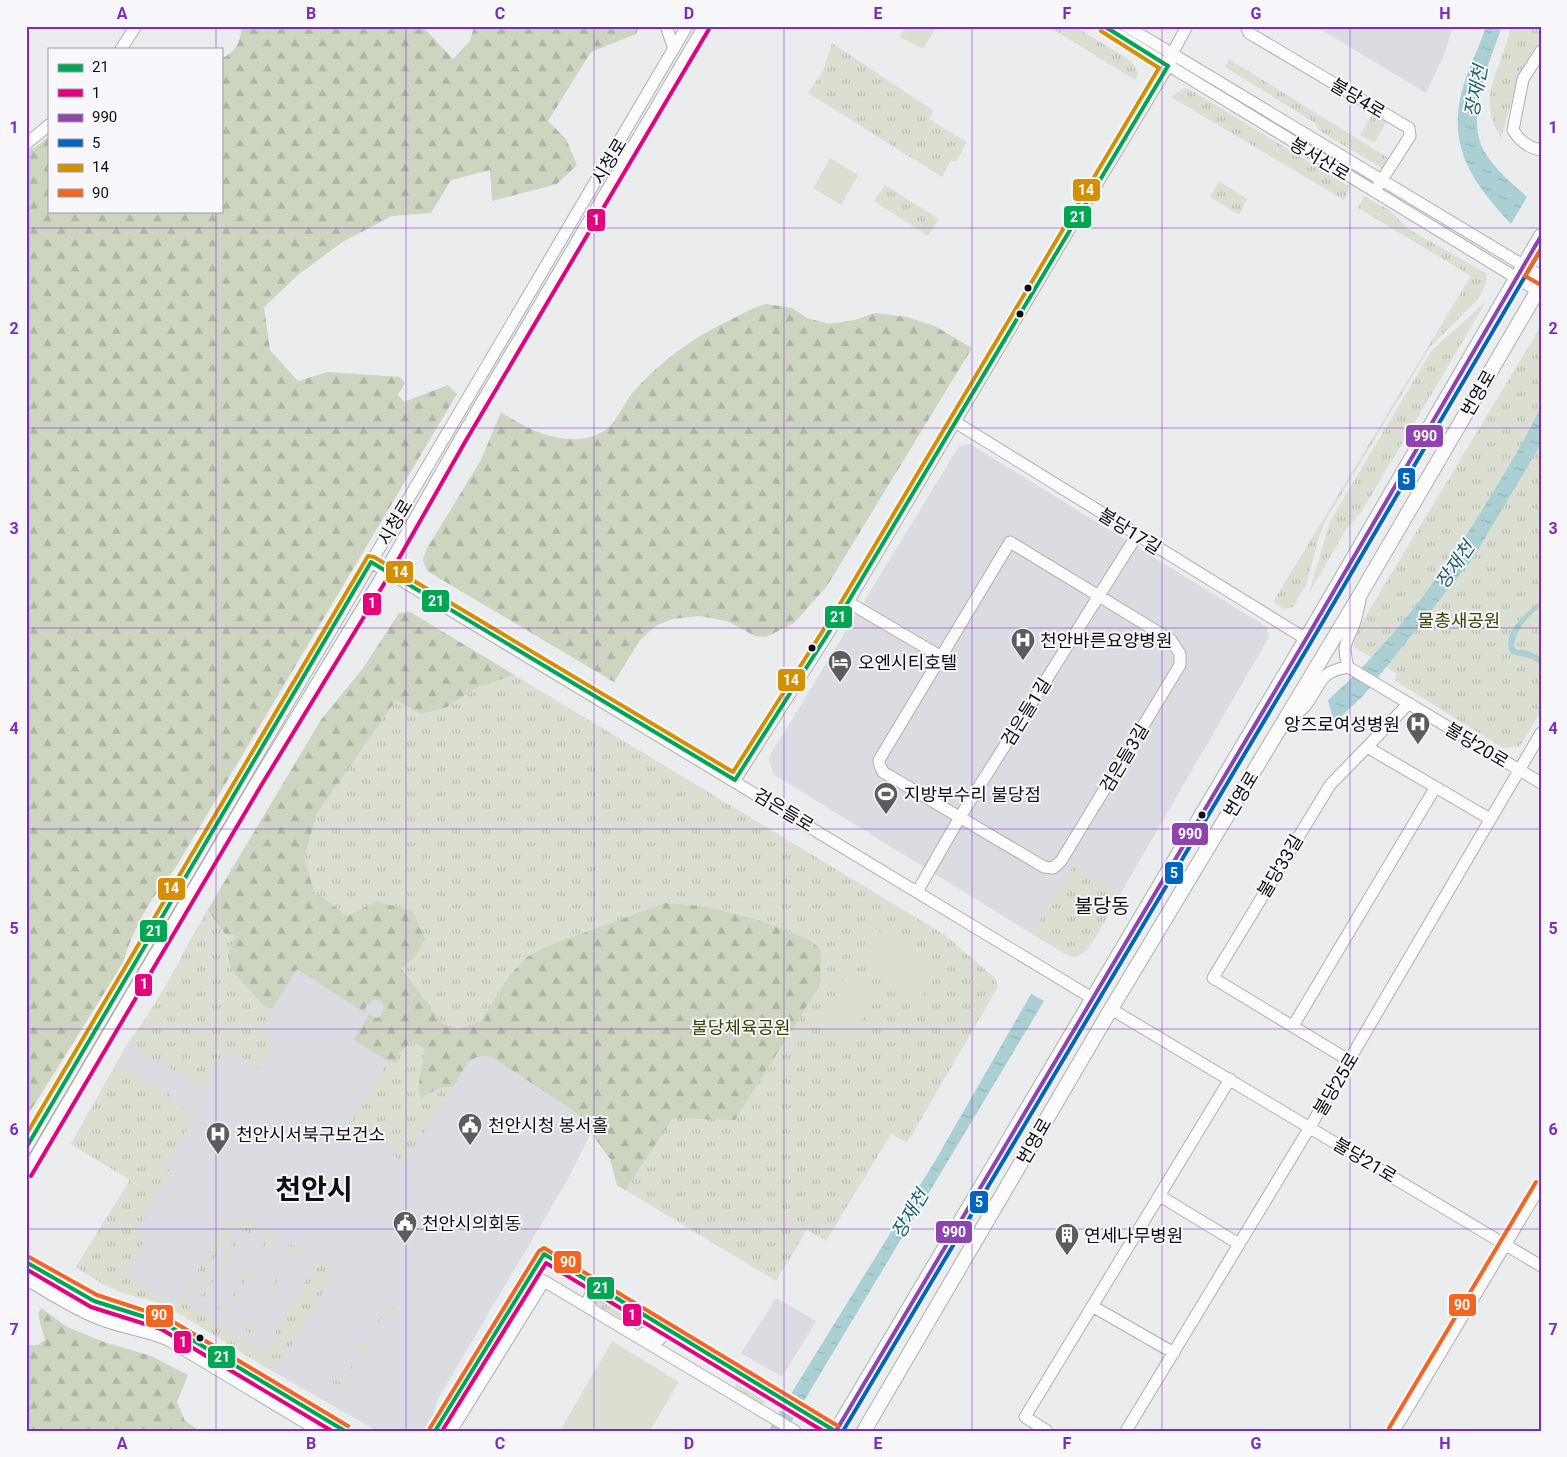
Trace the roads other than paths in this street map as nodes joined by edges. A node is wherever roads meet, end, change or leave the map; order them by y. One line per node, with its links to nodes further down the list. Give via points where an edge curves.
1 (136, 26): 9 (street)
2 (666, 26): 10 (street)
3 (687, 26): 10 (street, 시청로)
4 (704, 26): 27 (street, 시청로)
5 (1104, 26): 13 (street, 봉서산로)
6 (1126, 26): 12 (street, 봉서산로)
7 (1187, 26): 12 (street)
8 (1246, 26): 17 (street, 불당4로, via 1249,33 1409,128 1410,136)
9 (122, 48)
10 (674, 49): 26 (street, 시청로)
11 (1541, 51): 16 (street, via 1523,79 1513,130 1530,147)
12 (1172, 54): 13 (street); 17 (street, 봉서산로)
13 (1168, 66): 18 (street, 봉서산로); 24 (street)
14 (48, 126): 15 (street)
15 (26, 144)
16 (1541, 150)
17 (1382, 180): 18 (street, 불당4로); 20 (street, 봉서산로)
18 (1375, 192): 22 (street, 봉서산로)
19 (1541, 236): 20 (main road, 번영로)
20 (1523, 265): 21 (street, 봉서산로); 22 (main road, 번영로)
21 (1541, 276)
22 (1517, 278): 23 (street, 봉서산로); 31 (main road, 번영로)
23 (1540, 290): 28 (main road, 번영로)
24 (955, 422): 25 (street, 불당17길); 30 (street)
25 (1137, 535): 29 (street, 검은들1길); 31 (street, 불당17길)
26 (371, 562): 27 (street, 검은들로); 51 (street, 시청로)
27 (385, 571): 39 (street, 검은들로); 52 (street, 시청로)
28 (1361, 592): 33 (street, via 1355,623 1346,639 1344,652); 35 (main road, 번영로)
29 (1098, 596): 32 (street, 검은들3길, via 1010,542); 42 (street, 검은들1길); 42 (street, 검은들3길, via 1171,640 1180,654 1180,665 1061,861 1053,868 1044,867)
30 (848, 602): 32 (street); 39 (street)
31 (1306, 639): 45 (main road, 번영로)
32 (940, 656): 42 (street, 검은들3길, via 879,760 884,772)
33 (1348, 667): 34 (street, 불당20로); 35 (street, via 1328,672 1304,708)
34 (1409, 703): 37 (street); 38 (street, 불당20로)
35 (1286, 720): 46 (main road, 번영로)
36 (1541, 733): 38 (street, 불당25로)
37 (1367, 747): 41 (street); 47 (street, 불당33길, via 1330,784 1213,978)
38 (1520, 770): 40 (street, 불당20로); 43 (street, 불당25로)
39 (735, 780): 44 (street, 검은들로)
40 (1541, 783)
41 (1435, 788): 43 (street); 47 (street)
42 (960, 817): 44 (street, 검은들1길)
43 (1490, 819): 48 (street, 불당25로)
44 (917, 892): 45 (street, 검은들로)
45 (1092, 998): 46 (main road); 71 (main road, 번영로)
46 (1111, 1010): 49 (street, 불당21로); 72 (main road, 번영로)
47 (1293, 1026): 48 (street, 불당33길)
48 (1350, 1060): 50 (street, 불당25로)
49 (1230, 1079): 50 (street, 불당21로); 54 (street)
50 (1310, 1127): 55 (street, 불당25로); 56 (street, 불당21로)
51 (26, 1148)
52 (26, 1173)
53 (1541, 1185): 56 (street)
54 (1160, 1196): 55 (street); 61 (street)
55 (1239, 1244): 65 (street, 불당25로)
56 (1506, 1245): 58 (street, 불당21로); 75 (street)
57 (26, 1262): 67 (street, via 94,1301 164,1323)
58 (1541, 1266)
59 (26, 1279): 66 (street, via 78,1310 168,1340)
60 (631, 1306): 62 (street, via 621,1306 594,1292 588,1297); 64 (street); 68 (street, via 544,1254)
61 (1092, 1306): 65 (street); 73 (street, via 1025,1417)
62 (592, 1310): 63 (street); 69 (street, via 544,1281)
63 (619, 1326): 64 (street, via 630,1326 656,1339 665,1335); 70 (street)
64 (663, 1326): 71 (street)
65 (1174, 1353): 74 (street, 불당25로)
66 (319, 1431)
67 (345, 1431)
68 (436, 1431)
69 (451, 1431)
70 (795, 1431)
71 (836, 1431)
72 (864, 1431)
73 (1047, 1431)
74 (1126, 1431)
75 (1394, 1431)

